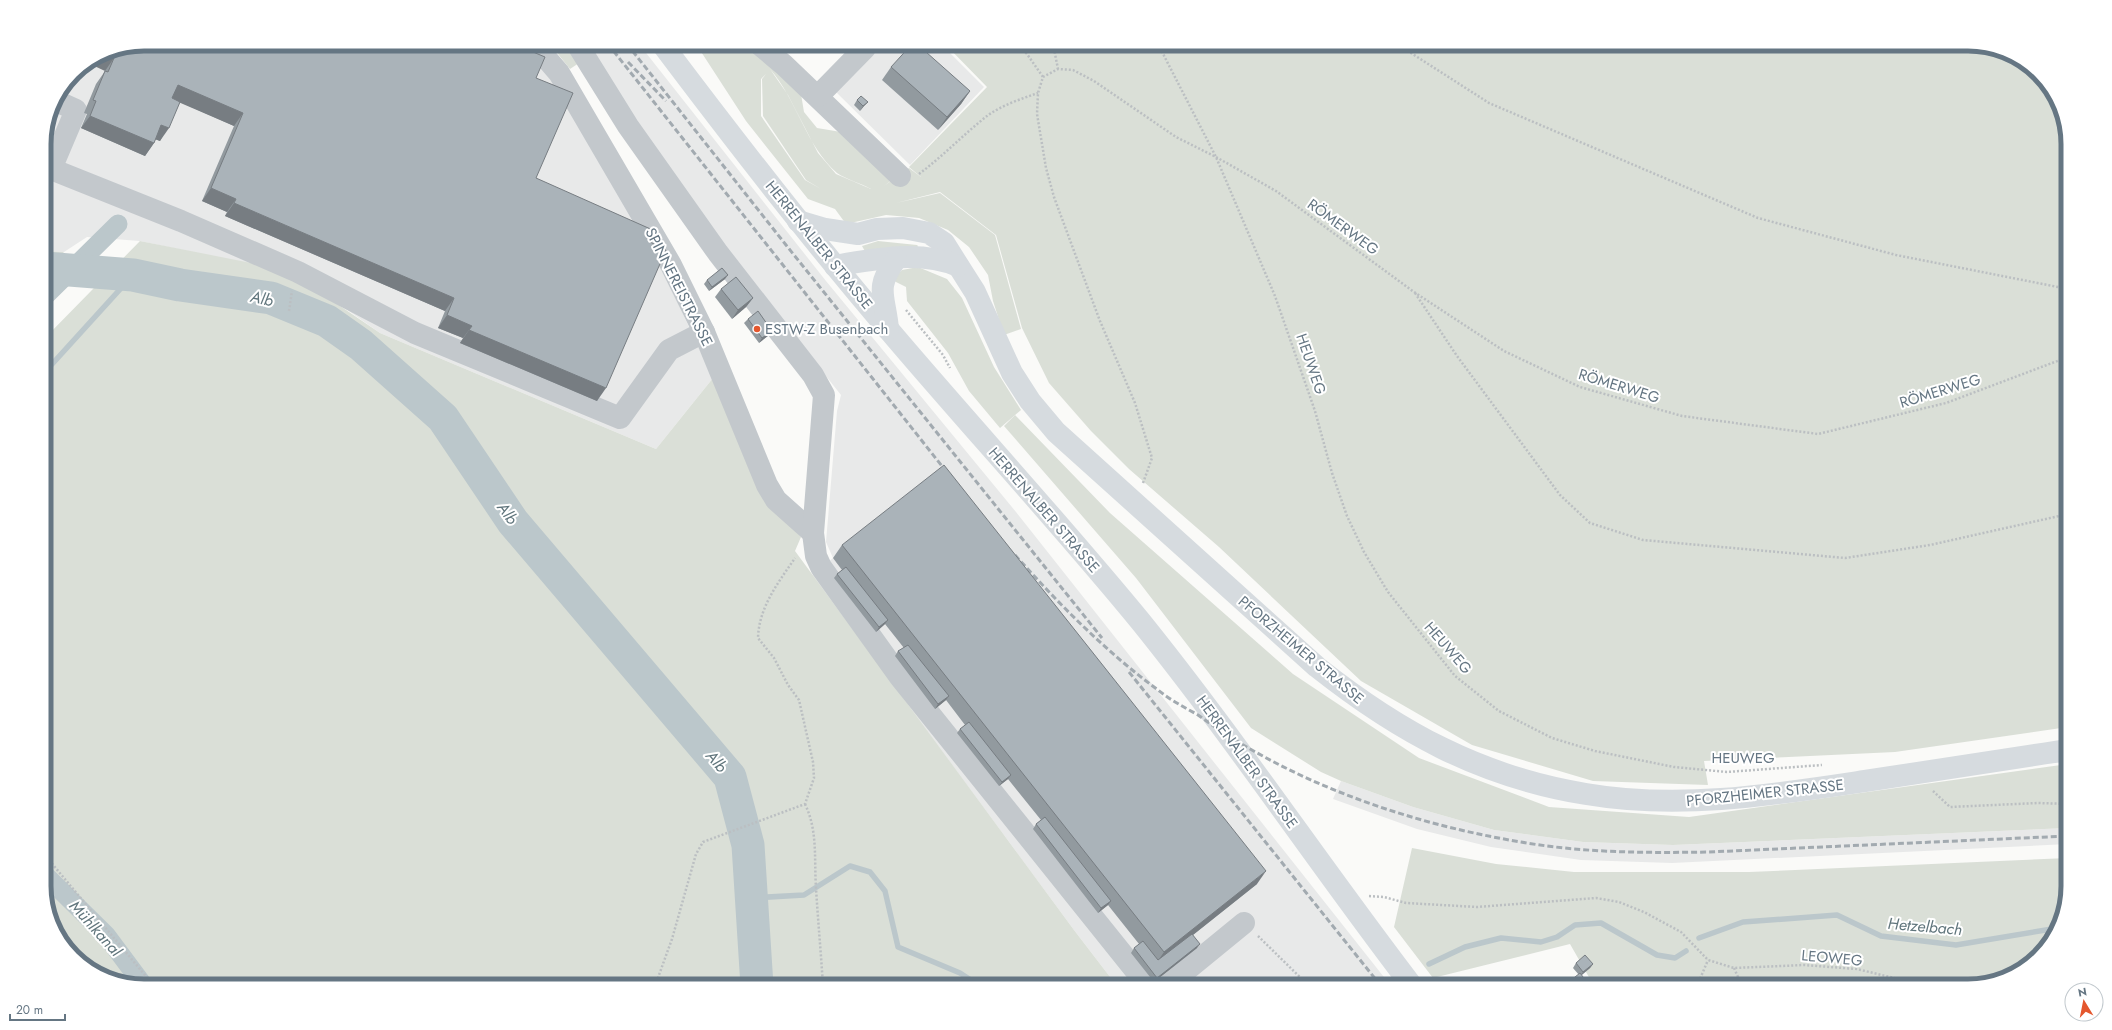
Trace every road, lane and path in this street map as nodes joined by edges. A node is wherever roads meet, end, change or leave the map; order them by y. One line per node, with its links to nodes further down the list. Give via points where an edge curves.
1 (540, 51): 29 (street, SPINNEREISTRASSE, via 559,73 671,265)
2 (581, 51): 33 (street, via 633,133 718,253 813,375 824,395)
3 (667, 51): 19 (main road, HERRENALBER STRASSE)
4 (767, 51): 14 (street)
5 (863, 51): 14 (street)
6 (1024, 51): 11 (path)
7 (1054, 51): 10 (path)
8 (1162, 51): 15 (path, HEUWEG)
9 (1407, 51): 24 (path, via 1489,103 1758,218 1896,255)
10 (1058, 69): 11 (path); 15 (path, RÖMERWEG, via 1073,70 1094,81 1176,136)
11 (1043, 77): 12 (path)
12 (1038, 93): 17 (path, via 1010,103 988,115 943,156 917,175 907,172); 31 (path, via 1040,142 1054,197 1100,320 1135,403 1152,458 1144,482)
13 (61, 103): 16 (street, via 76,110)
14 (824, 103): 17 (street)
15 (1216, 157): 25 (path, RÖMERWEG, via 1276,191); 35 (path, HEUWEG, via 1275,296 1315,411 1347,516 1388,592 1455,676 1506,714 1552,738 1595,751 1674,767 1727,772)
16 (51, 167)
17 (900, 176)
18 (51, 177): 29 (street, via 181,222 298,272 414,333 620,418 669,350)
19 (798, 221): 20 (main road, via 825,229); 22 (main road, HERRENALBER STRASSE)
20 (858, 234): 22 (main road); 23 (main road, PFORZHEIMER STRASSE, via 877,229 903,228 929,233 944,243)
21 (896, 259): 22 (main road); 23 (main road, via 927,257 942,259); 28 (main road, via 882,282)
22 (835, 266): 28 (main road, HERRENALBER STRASSE)
23 (958, 266): 31 (main road, PFORZHEIMER STRASSE, via 975,292 1012,373 1030,401 1056,432)
24 (2061, 288)
25 (1414, 292): 30 (path, RÖMERWEG, via 1504,351 1580,387 1682,416 1818,434 1946,403); 32 (path, via 1457,356 1560,495 1590,523 1643,540 1844,558 1930,545)
26 (290, 302): 27 (path)
27 (289, 311)
28 (889, 330): 50 (main road, HERRENALBER STRASSE, via 1092,564 1169,657)
29 (704, 332): 33 (street, SPINNEREISTRASSE, via 767,485 780,504)
30 (2061, 360)
31 (1129, 498): 36 (main road, PFORZHEIMER STRASSE, via 1317,667 1359,700 1451,754 1496,771 1586,794 1679,802 1796,792)
32 (2061, 516)
33 (813, 533): 37 (path, via 767,601 758,623 758,638 774,658 799,700 813,762 814,778); 47 (street, via 816,556 821,567 900,677)
34 (2061, 751): 36 (main road, PFORZHEIMER STRASSE)
35 (1826, 765)
36 (1915, 773): 38 (path, via 1950,807)
37 (805, 804): 45 (path, via 703,842 696,854 672,939); 46 (path, via 814,833)
38 (2061, 804)
39 (51, 862): 44 (path)
40 (1361, 896): 42 (path, via 1384,897 1406,903 1477,907 1589,898 1619,902 1644,912 1680,932)
41 (1244, 923): 48 (street); 49 (path)
42 (1708, 960): 43 (path, LEOWEG); 51 (path)
43 (1734, 968): 52 (path); 53 (path, LEOWEG, via 1804,965 1858,969)
44 (148, 979)
45 (658, 979)
46 (822, 979)
47 (1142, 979)
48 (1176, 979)
49 (1302, 979)
50 (1407, 979)
51 (1700, 979)
52 (1739, 979)
53 (1899, 979)

